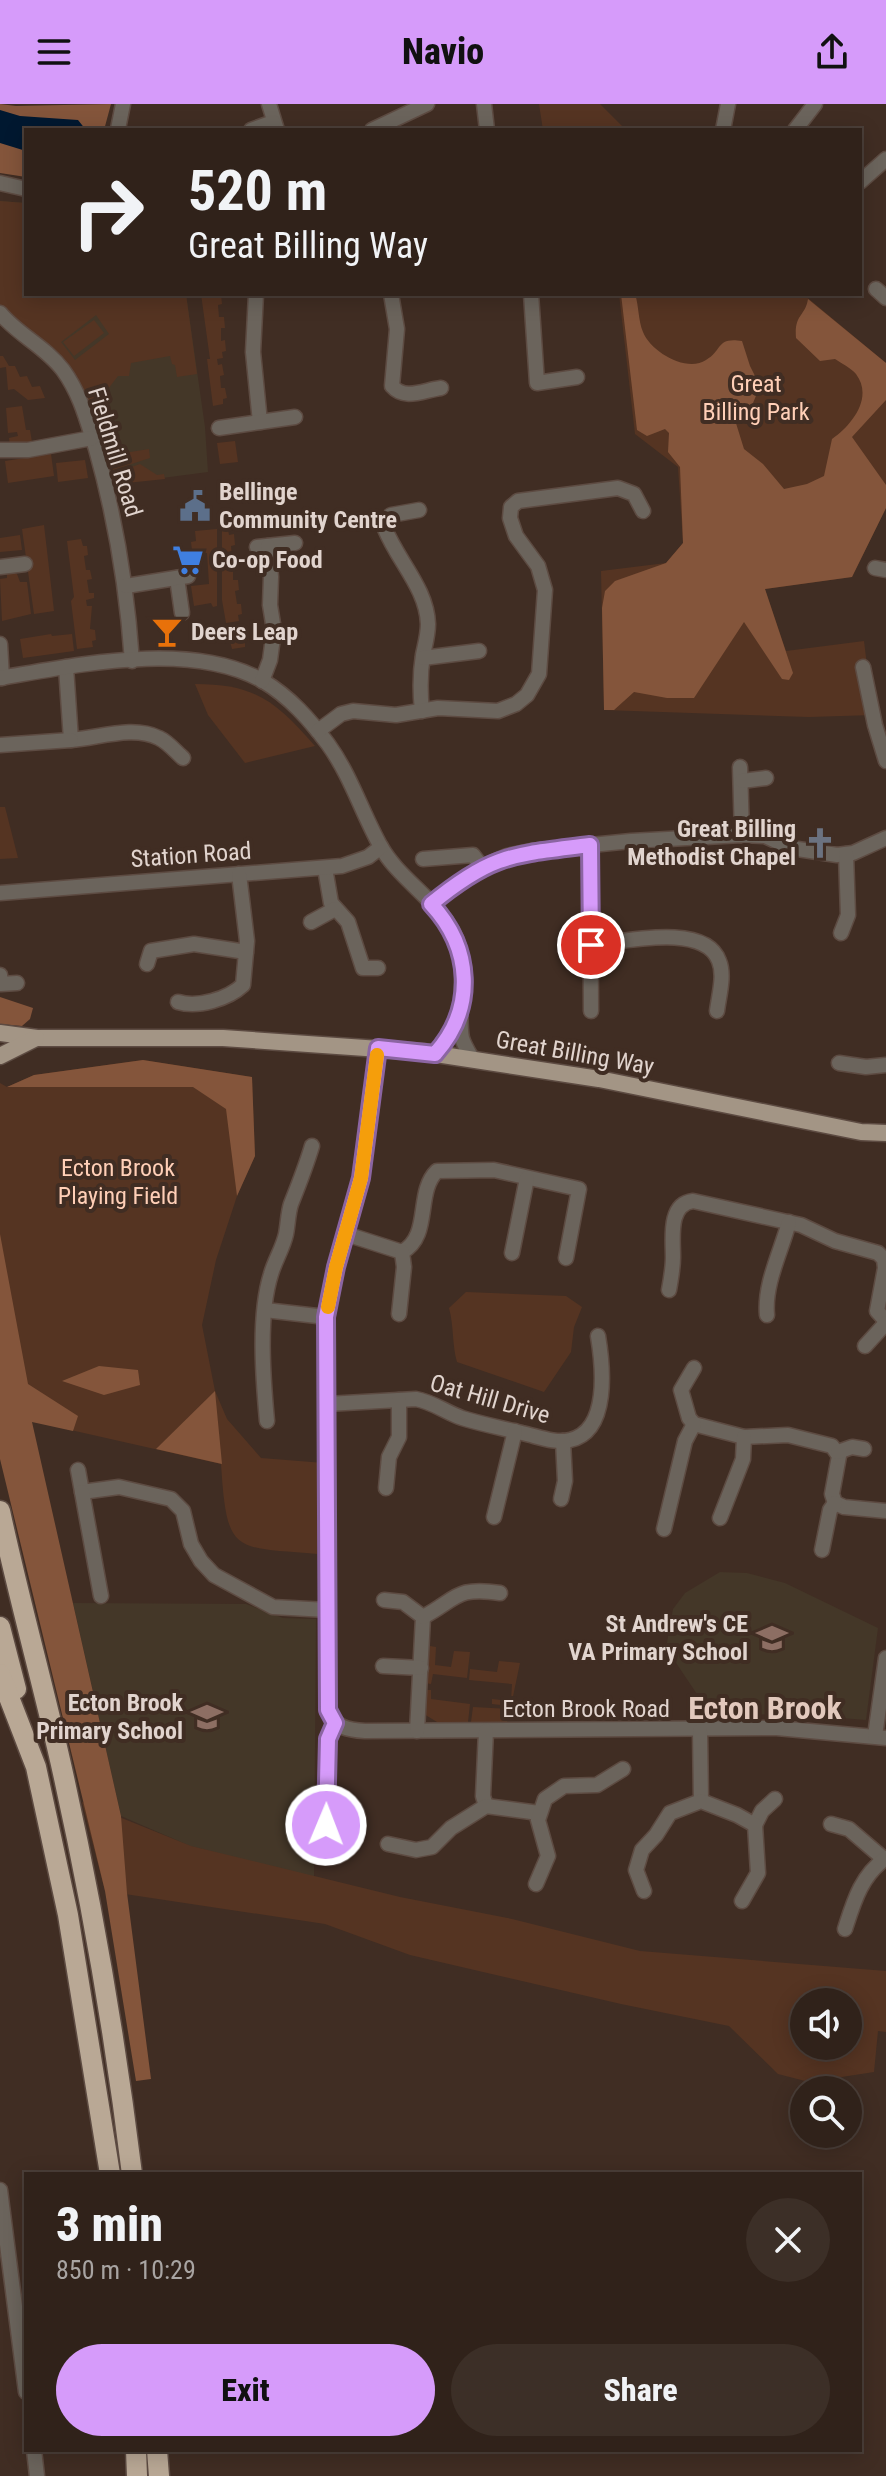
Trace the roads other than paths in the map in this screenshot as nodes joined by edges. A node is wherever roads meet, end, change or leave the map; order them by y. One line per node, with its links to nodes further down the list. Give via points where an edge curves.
1 (123, 104): 8 (street)
2 (269, 104): 7 (street)
3 (427, 104): 9 (street)
4 (484, 104): 10 (street)
5 (728, 104): 11 (street)
6 (815, 104): 12 (street)
7 (275, 126)
8 (118, 128)
9 (376, 128)
10 (487, 128)
11 (723, 128)
12 (797, 128)
13 (886, 159): 14 (street)
14 (862, 180)
15 (0, 183): 16 (street)
16 (24, 189)
17 (256, 296): 24 (street, via 253,352)
18 (391, 296): 22 (street, via 397,329 392,386 405,394)
19 (531, 296): 21 (street, via 537,383)
20 (0, 313): 26 (street, Fieldmill Road, via 61,368 79,394)
21 (577, 377)
22 (441, 388)
23 (295, 417): 24 (street)
24 (260, 422): 25 (street)
25 (219, 428)
26 (92, 438): 27 (street); 33 (street, Fieldmill Road, via 111,500)
27 (0, 450)
28 (419, 510): 37 (street, via 391,515 385,529 426,609)
29 (643, 511): 43 (street, via 634,494 618,488 518,501 510,510 512,524 538,566 545,590 536,681 502,710)
30 (295, 543): 42 (street, via 262,546 271,577 274,630)
31 (25, 564): 32 (street)
32 (0, 567)
33 (126, 586): 34 (street, via 182,577); 38 (street, Fieldmill Road)
34 (182, 613)
35 (0, 644): 41 (street)
36 (479, 651): 37 (street)
37 (423, 658): 43 (street)
38 (132, 661): 39 (street); 42 (street, via 210,664)
39 (66, 667): 41 (street); 45 (street)
40 (863, 667): 48 (street)
41 (1, 678)
42 (262, 681): 44 (street, via 283,694)
43 (422, 711): 44 (street, via 353,711)
44 (318, 731): 53 (street, via 341,764)
45 (71, 740): 46 (street); 47 (street, via 145,734 165,741)
46 (0, 745)
47 (183, 758)
48 (886, 761)
49 (766, 778): 50 (street, via 741,774)
50 (742, 835): 52 (street); 54 (street, via 765,836 825,855)
51 (886, 838): 54 (street)
52 (590, 845): 56 (street, via 531,851); 64 (street)
53 (381, 847): 57 (street, Station Road, via 358,861); 60 (street)
54 (846, 854): 63 (street, via 848,915)
55 (423, 859): 56 (street, via 473,855)
56 (482, 867): 60 (street)
57 (325, 868): 58 (street, Station Road); 61 (street)
58 (239, 874): 59 (street, Station Road); 65 (street)
59 (0, 893)
60 (431, 904): 73 (street, via 458,943)
61 (335, 909): 62 (street); 67 (street, via 348,922)
62 (311, 922)
63 (841, 933)
64 (591, 945): 71 (street); 72 (street, via 660,938 702,941 721,964)
65 (246, 952): 66 (street, via 177,946 151,951); 70 (street, via 244,981 238,990 215,1000)
66 (147, 964)
67 (367, 971)
68 (0, 975): 69 (street, via 1,984)
69 (17, 983)
70 (178, 1002)
71 (591, 1011)
72 (717, 1011)
73 (460, 1013): 77 (street); 79 (street, via 463,1040)
74 (0, 1033): 75 (main road, Great Billing Way)
75 (37, 1038): 76 (main road, Great Billing Way, via 223,1038); 78 (main road, Great Billing Way)
76 (378, 1048): 77 (main road, Great Billing Way); 88 (street, via 365,1161)
77 (435, 1054): 79 (main road, Great Billing Way)
78 (0, 1056)
79 (473, 1060): 82 (main road, Great Billing Way, via 599,1079)
80 (839, 1063): 81 (street)
81 (886, 1065)
82 (861, 1132): 83 (main road, Great Billing Way); 84 (main road, Great Billing Way)
83 (886, 1133)
84 (886, 1143)
85 (312, 1146): 93 (street, via 270,1275)
86 (527, 1178): 89 (street, via 494,1170 437,1171 415,1242); 90 (street); 91 (street, via 579,1189)
87 (789, 1222): 92 (street, via 686,1202 678,1209 672,1233); 95 (street, via 769,1287); 97 (street, via 881,1255 885,1268 877,1307)
88 (346, 1234): 89 (street); 96 (street)
89 (402, 1252): 94 (street)
90 (512, 1253)
91 (566, 1258)
92 (669, 1290)
93 (265, 1310): 96 (street); 103 (street, via 261,1342)
94 (399, 1314)
95 (767, 1315)
96 (326, 1317): 102 (street)
97 (886, 1322): 99 (street)
98 (598, 1336): 107 (street, Oat Hill Drive, via 601,1402 589,1429)
99 (865, 1346)
100 (694, 1368): 104 (street, via 681,1390)
101 (399, 1400): 102 (street, Oat Hill Drive); 105 (street, Oat Hill Drive, via 430,1402 460,1417); 111 (street, via 399,1437 389,1457)
102 (327, 1404): 125 (street)
103 (267, 1421)
104 (694, 1424): 106 (street); 119 (street)
105 (515, 1431): 107 (street, Oat Hill Drive); 117 (street)
106 (744, 1437): 109 (street, via 788,1435 828,1444); 118 (street, via 743,1459)
107 (563, 1441): 113 (street)
108 (864, 1449): 109 (street)
109 (838, 1452): 114 (street)
110 (78, 1470): 112 (street)
111 (386, 1488)
112 (82, 1492): 123 (street); 125 (street, via 119,1487 171,1499 181,1507 191,1544 214,1575 273,1607)
113 (561, 1499)
114 (835, 1503): 116 (street); 121 (street)
115 (0, 1511): 126 (highway)
116 (886, 1511)
117 (494, 1517)
118 (720, 1518)
119 (664, 1529)
120 (0, 1541): 126 (highway)
121 (822, 1550)
122 (500, 1593): 127 (street, via 457,1594)
123 (101, 1596)
124 (384, 1600): 127 (street, via 403,1602)
125 (327, 1610): 134 (street, via 328,1710)
126 (22, 1614): 155 (highway, via 90,1899 115,2036)
127 (423, 1617): 132 (street)
128 (0, 1627): 139 (highway)
129 (886, 1658): 130 (street)
130 (886, 1664): 138 (street)
131 (383, 1666): 132 (street)
132 (421, 1668): 135 (street)
133 (0, 1674): 139 (highway)
134 (335, 1723): 135 (street, Ecton Brook Road, via 349,1730); 148 (street, via 328,1739)
135 (417, 1731): 136 (street, Ecton Brook Road)
136 (486, 1731): 137 (street, Ecton Brook Road); 143 (street)
137 (700, 1731): 138 (street, Ecton Brook Road, via 777,1728); 142 (street)
138 (880, 1737)
139 (36, 1767): 154 (highway, via 68,1915)
140 (623, 1769): 144 (street, via 597,1785 557,1789)
141 (775, 1799): 146 (street)
142 (701, 1801): 146 (street); 151 (street, via 670,1813 642,1850 636,1870)
143 (486, 1806): 144 (street); 147 (street, via 432,1847 416,1850)
144 (539, 1813): 150 (street, via 538,1828 548,1856)
145 (831, 1824): 149 (street, via 849,1829)
146 (755, 1825): 152 (street, via 758,1873)
147 (388, 1844)
148 (325, 1853)
149 (885, 1859): 153 (street, via 859,1889)
150 (536, 1884)
151 (644, 1891)
152 (742, 1901)
153 (845, 1929)
154 (110, 2172)
155 (132, 2172)
156 (0, 2190): 157 (street)
157 (24, 2376)
158 (34, 2452): 161 (street)
159 (136, 2452): 162 (highway)
160 (157, 2452): 163 (highway)
161 (37, 2476)
162 (137, 2476)
163 (159, 2476)

